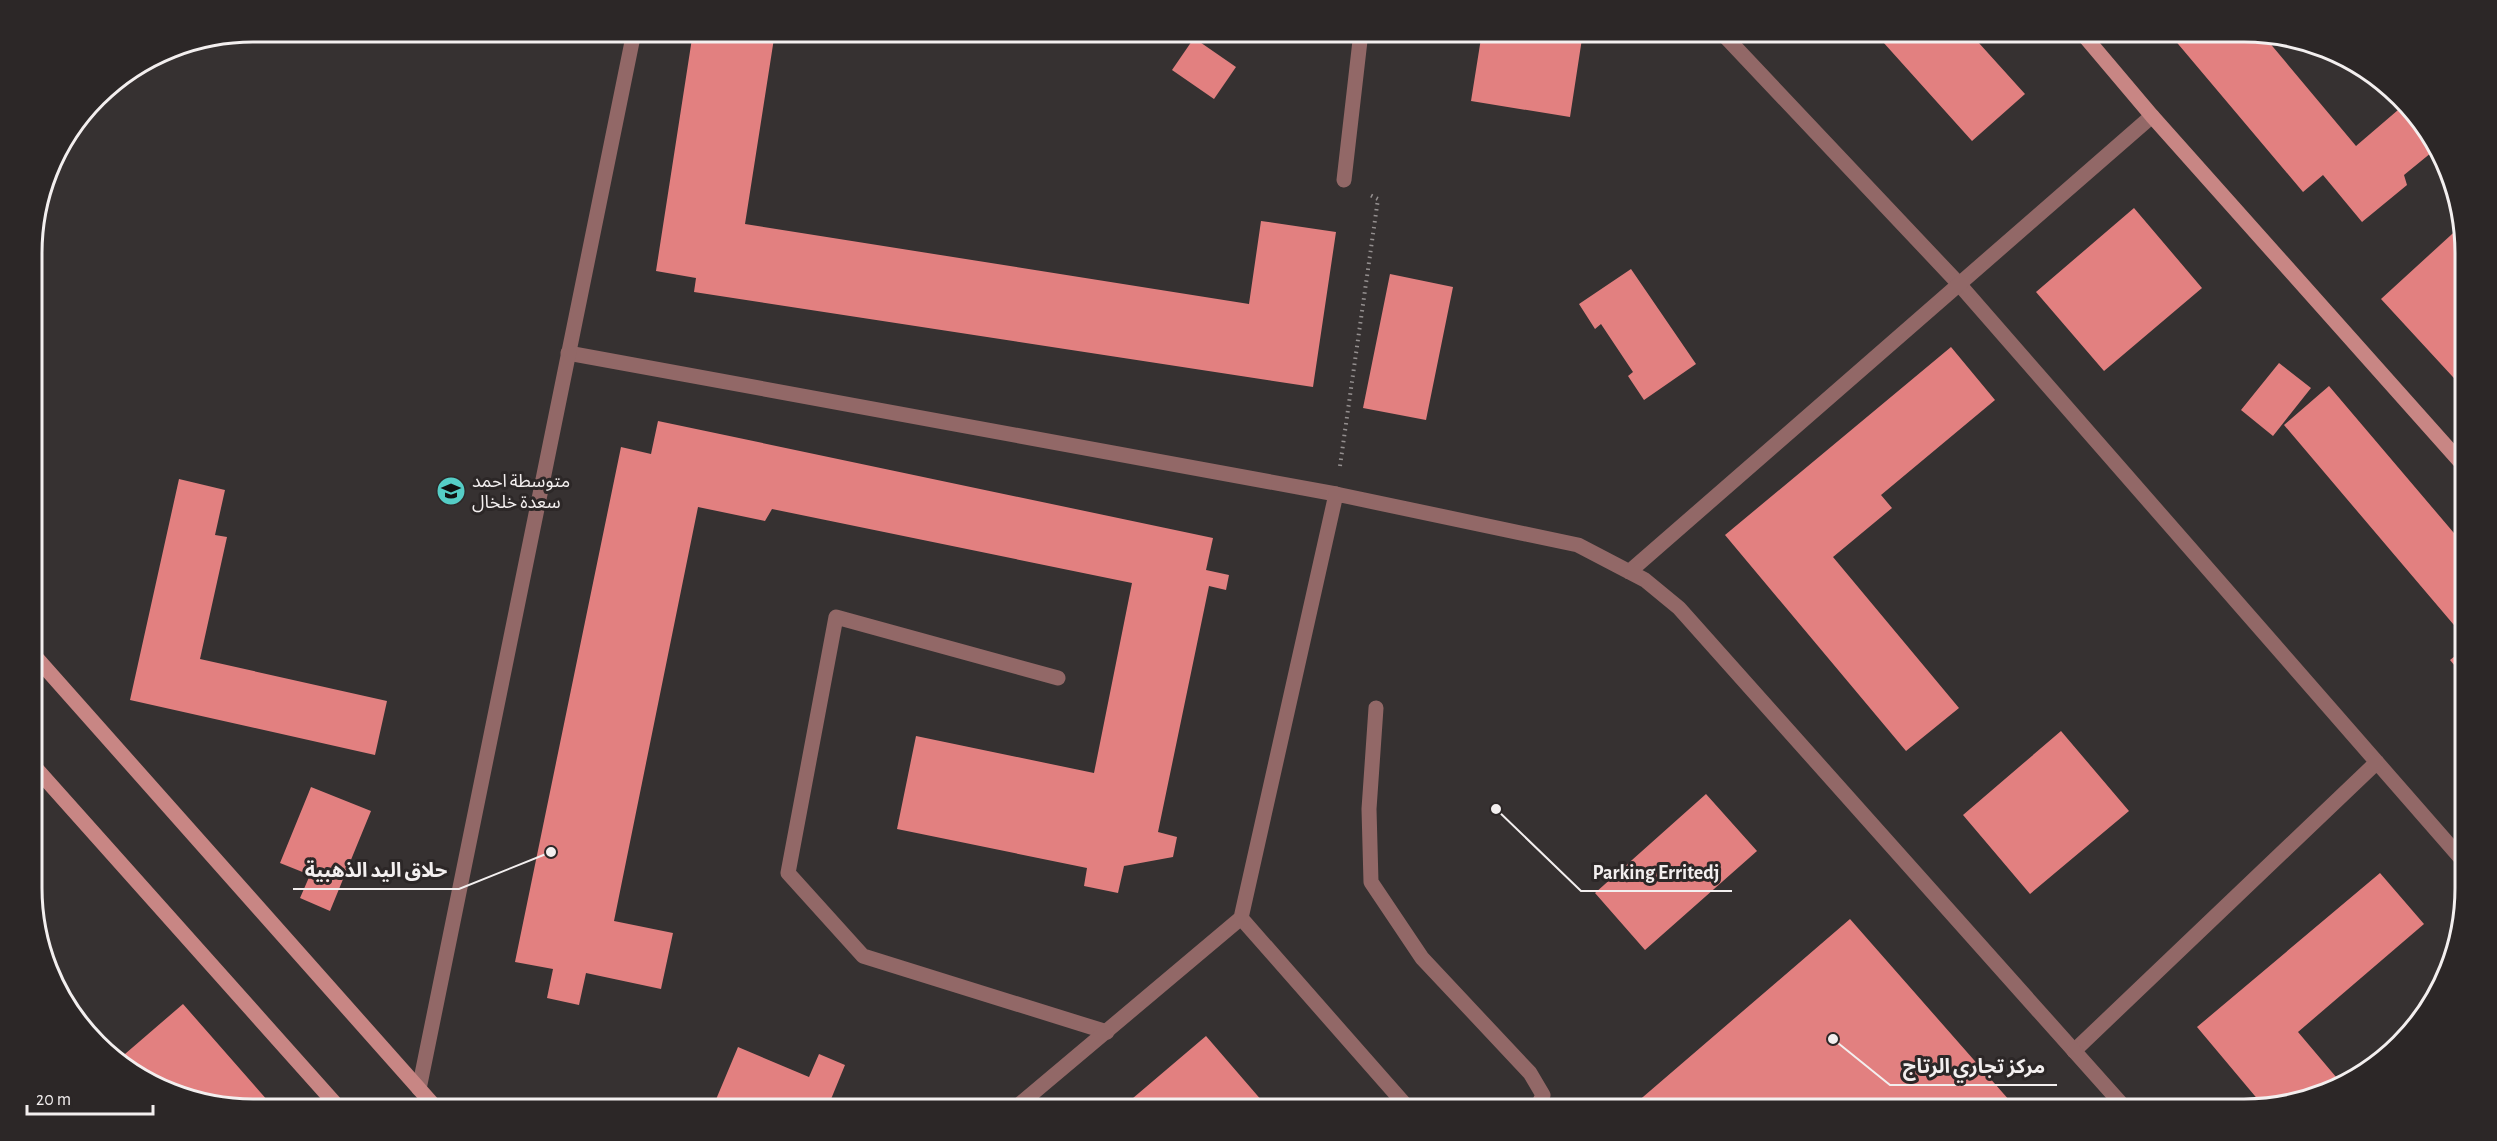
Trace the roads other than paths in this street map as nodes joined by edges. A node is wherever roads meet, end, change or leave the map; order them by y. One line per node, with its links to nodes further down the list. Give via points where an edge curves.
1 (632, 42): 8 (street)
2 (1360, 42): 6 (street)
3 (1730, 42): 7 (street)
4 (2089, 42): 5 (main road)
5 (2152, 116): 7 (street); 9 (main road)
6 (1344, 180)
7 (1959, 284): 11 (street); 15 (street)
8 (568, 352): 10 (street); 21 (street)
9 (2455, 456)
10 (1336, 494): 11 (street, via 1578,545); 18 (street)
11 (1629, 572): 20 (street, via 1679,608)
12 (42, 664): 21 (main road)
13 (1058, 678): 19 (street, via 836,617 788,873 863,956)
14 (1376, 708): 26 (street, via 1369,809 1371,882 1422,958 1530,1073 1543,1095)
15 (2377, 762): 17 (street); 20 (street)
16 (42, 775): 22 (main road)
17 (2455, 852)
18 (1241, 918): 19 (street); 25 (street)
19 (1107, 1032): 24 (street)
20 (2074, 1051): 27 (street)
21 (419, 1089): 23 (main road)
22 (330, 1099)
23 (428, 1099)
24 (1026, 1099)
25 (1400, 1099)
26 (1541, 1099)
27 (2117, 1099)

